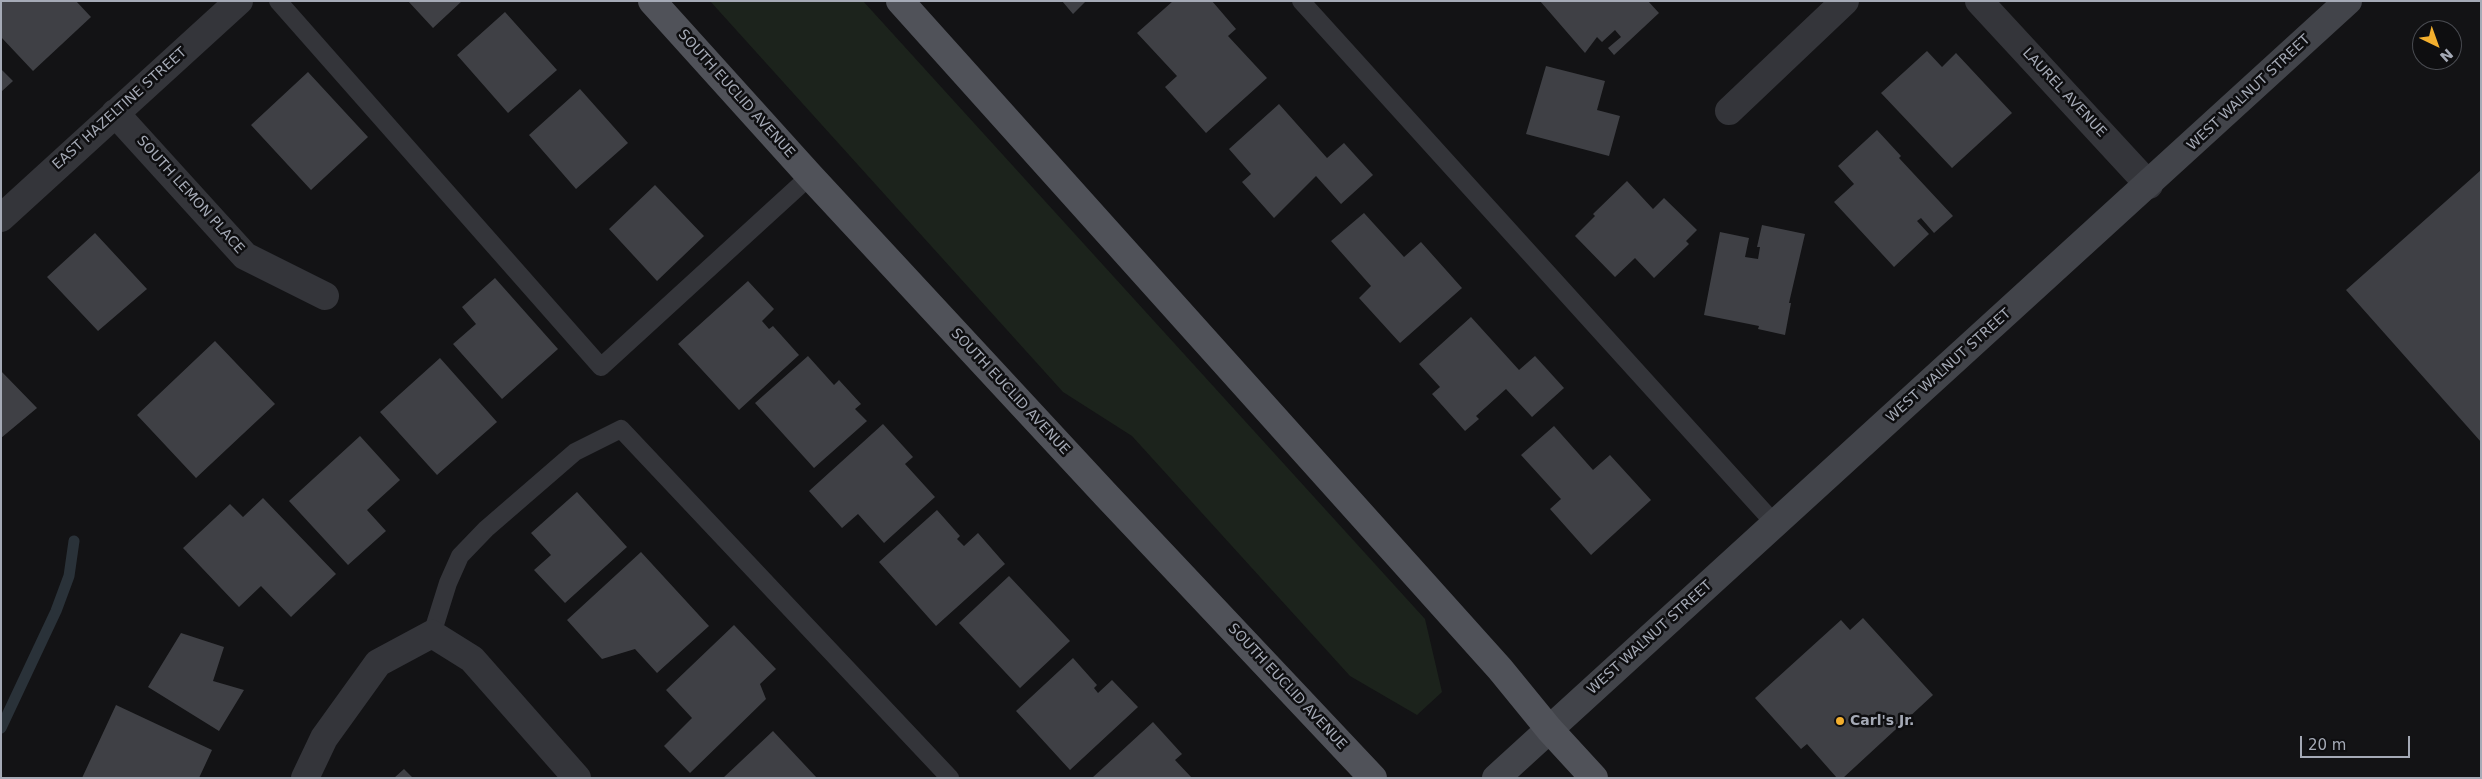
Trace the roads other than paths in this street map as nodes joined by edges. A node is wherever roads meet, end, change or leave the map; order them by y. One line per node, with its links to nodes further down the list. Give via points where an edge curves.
1 (239, 1): 10 (street, EAST HAZELTINE STREET)
2 (278, 1): 11 (lane, via 601,367)
3 (652, 1): 11 (main road, SOUTH EUCLID AVENUE)
4 (900, 1): 17 (main road, via 1500,669)
5 (1301, 1): 15 (lane)
6 (1845, 1): 9 (street)
7 (1979, 1): 12 (street, LAUREL AVENUE)
8 (2348, 1): 12 (street, WEST WALNUT STREET)
9 (1729, 111)
10 (115, 113): 13 (street, EAST HAZELTINE STREET); 14 (street, SOUTH LEMON PLACE, via 245,256)
11 (810, 176): 21 (main road, SOUTH EUCLID AVENUE)
12 (2149, 184): 15 (street, WEST WALNUT STREET)
13 (1, 218)
14 (325, 296)
15 (1776, 524): 17 (street, WEST WALNUT STREET)
16 (432, 634): 18 (street, via 378,662 324,738); 19 (street, via 472,660); 20 (lane, via 460,556 486,529 575,452 621,429)
17 (1549, 729): 22 (street, WEST WALNUT STREET); 23 (main road)
18 (305, 778)
19 (576, 778)
20 (950, 778)
21 (1373, 778)
22 (1496, 778)
23 (1594, 778)

